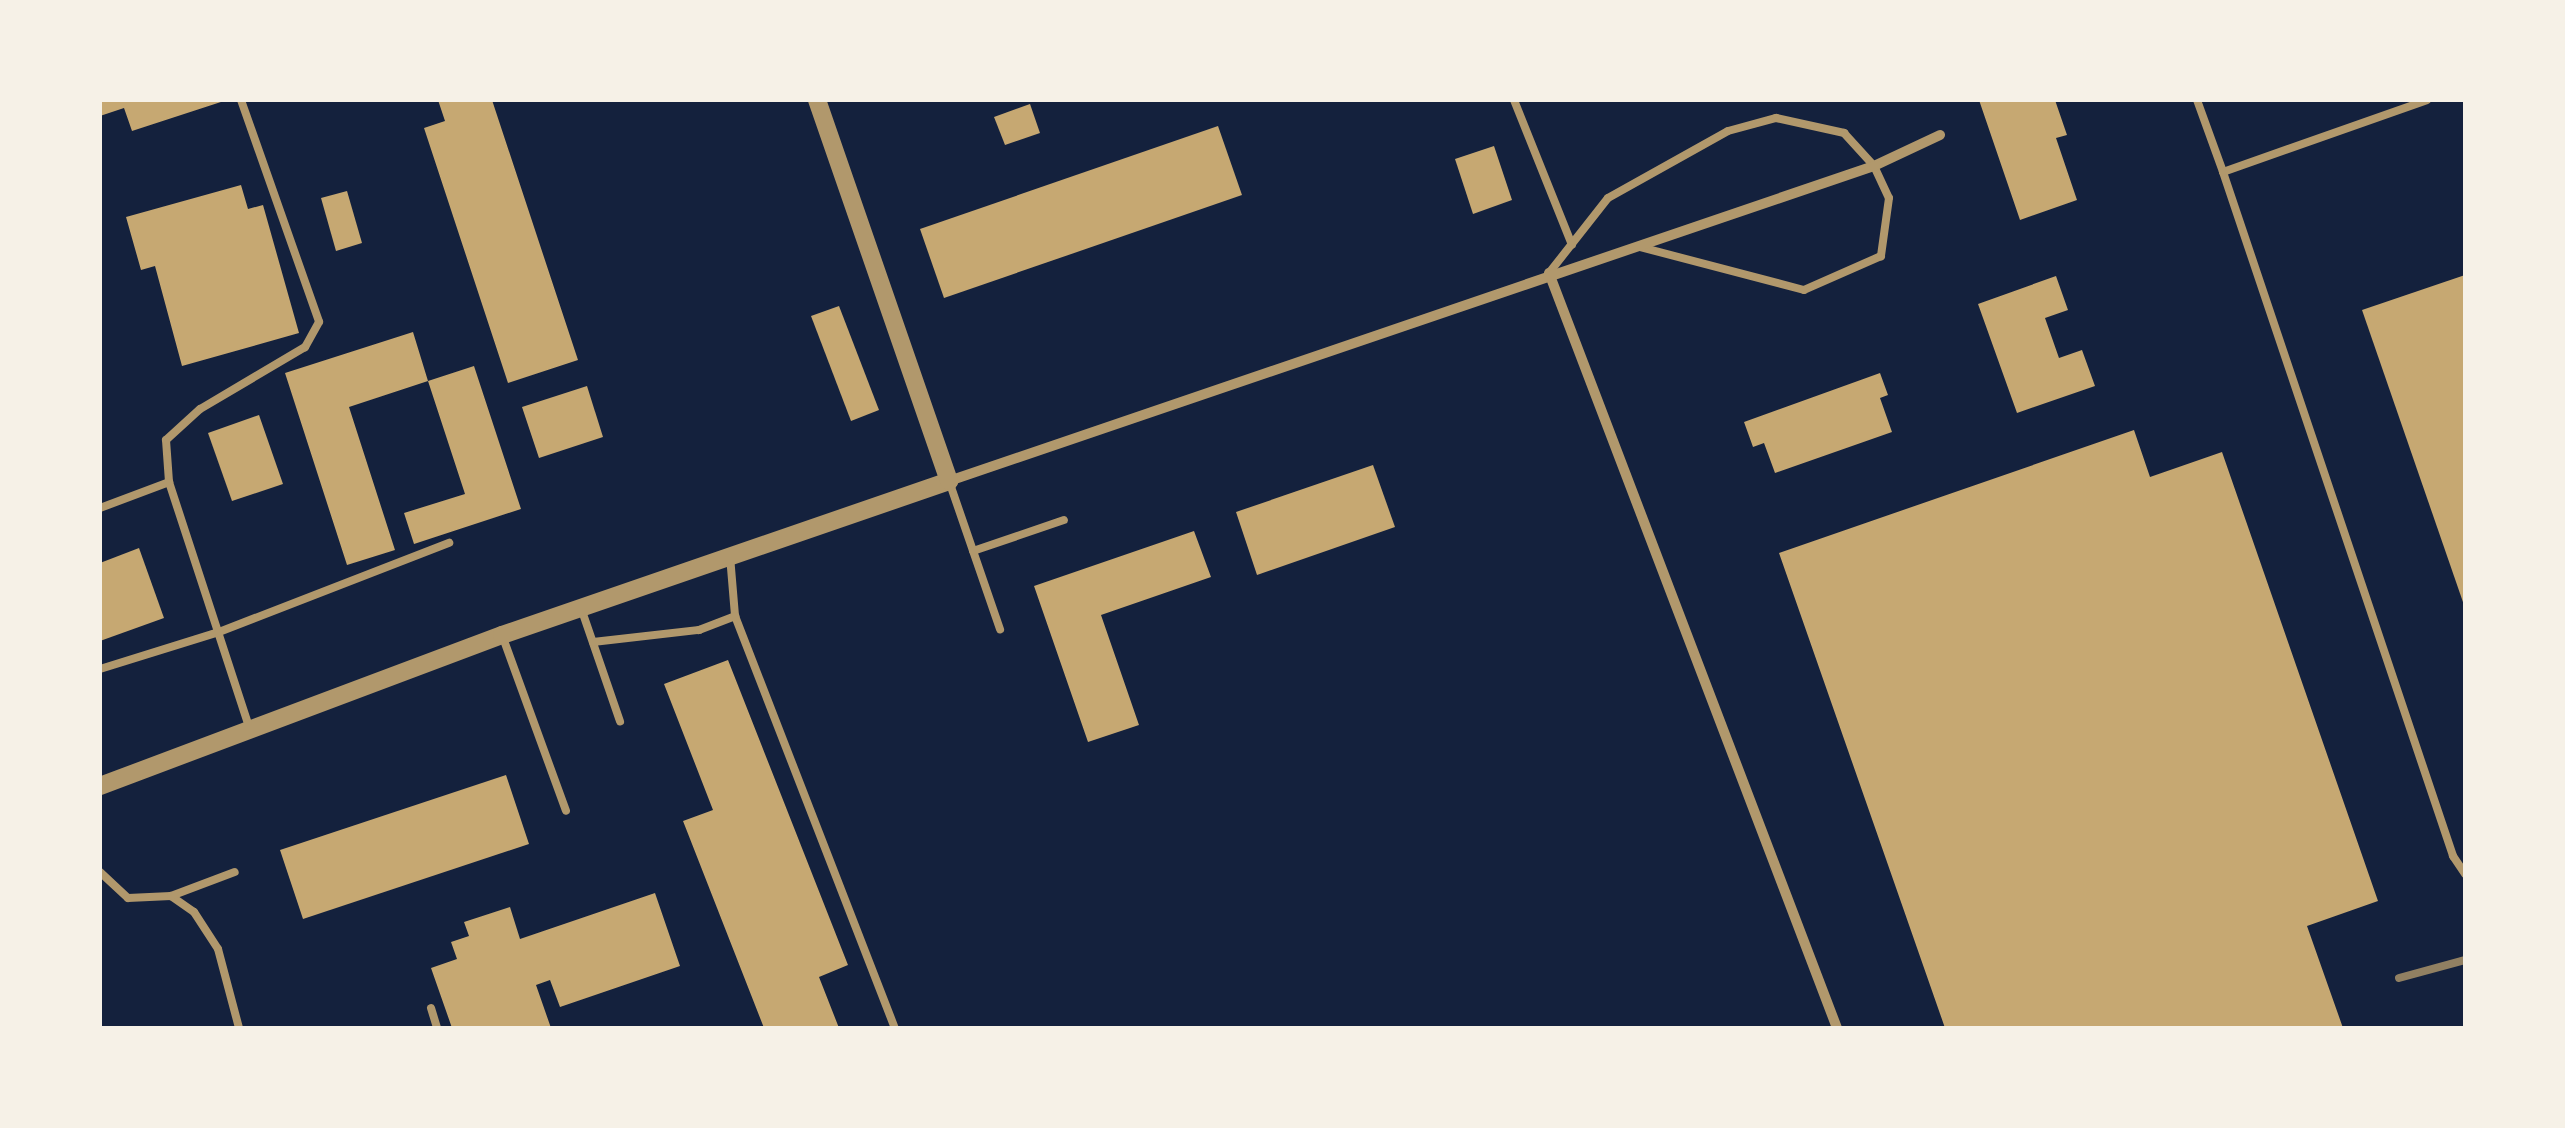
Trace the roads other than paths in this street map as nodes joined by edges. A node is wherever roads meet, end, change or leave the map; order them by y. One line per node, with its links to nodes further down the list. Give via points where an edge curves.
1 (241, 100): 13 (lane, via 319,322 305,347 200,409 166,440)
2 (816, 100): 12 (street)
3 (1514, 100): 9 (lane)
4 (2197, 100): 8 (lane)
5 (2427, 100): 8 (lane)
6 (1940, 135): 7 (street)
7 (1874, 166): 9 (lane, via 1844,133 1776,118 1728,130 1608,198); 10 (street); 10 (lane, via 1889,198 1882,256 1804,290)
8 (2223, 172): 32 (lane, via 2453,856)
9 (1572, 245): 11 (lane)
10 (1636, 246): 11 (street)
11 (1550, 274): 12 (street); 38 (street)
12 (949, 481): 17 (lane); 18 (street)
13 (169, 482): 14 (lane); 22 (lane)
14 (100, 508)
15 (1064, 520): 17 (lane)
16 (449, 543): 22 (lane)
17 (973, 551): 21 (lane)
18 (730, 556): 19 (street); 20 (lane)
19 (581, 608): 23 (street); 24 (lane)
20 (735, 616): 24 (lane, via 699,630); 37 (lane)
21 (1000, 629)
22 (219, 632): 25 (lane); 27 (lane)
23 (502, 635): 27 (street); 29 (lane)
24 (593, 642): 26 (lane)
25 (100, 669)
26 (620, 721)
27 (250, 730): 28 (street)
28 (100, 786)
29 (566, 811)
30 (100, 872): 33 (lane, via 128,898)
31 (234, 872): 33 (lane)
32 (2465, 874)
33 (171, 896): 35 (lane, via 194,912 218,949)
34 (431, 1008): 36 (lane)
35 (239, 1028)
36 (437, 1028)
37 (895, 1028)
38 (1837, 1028)

